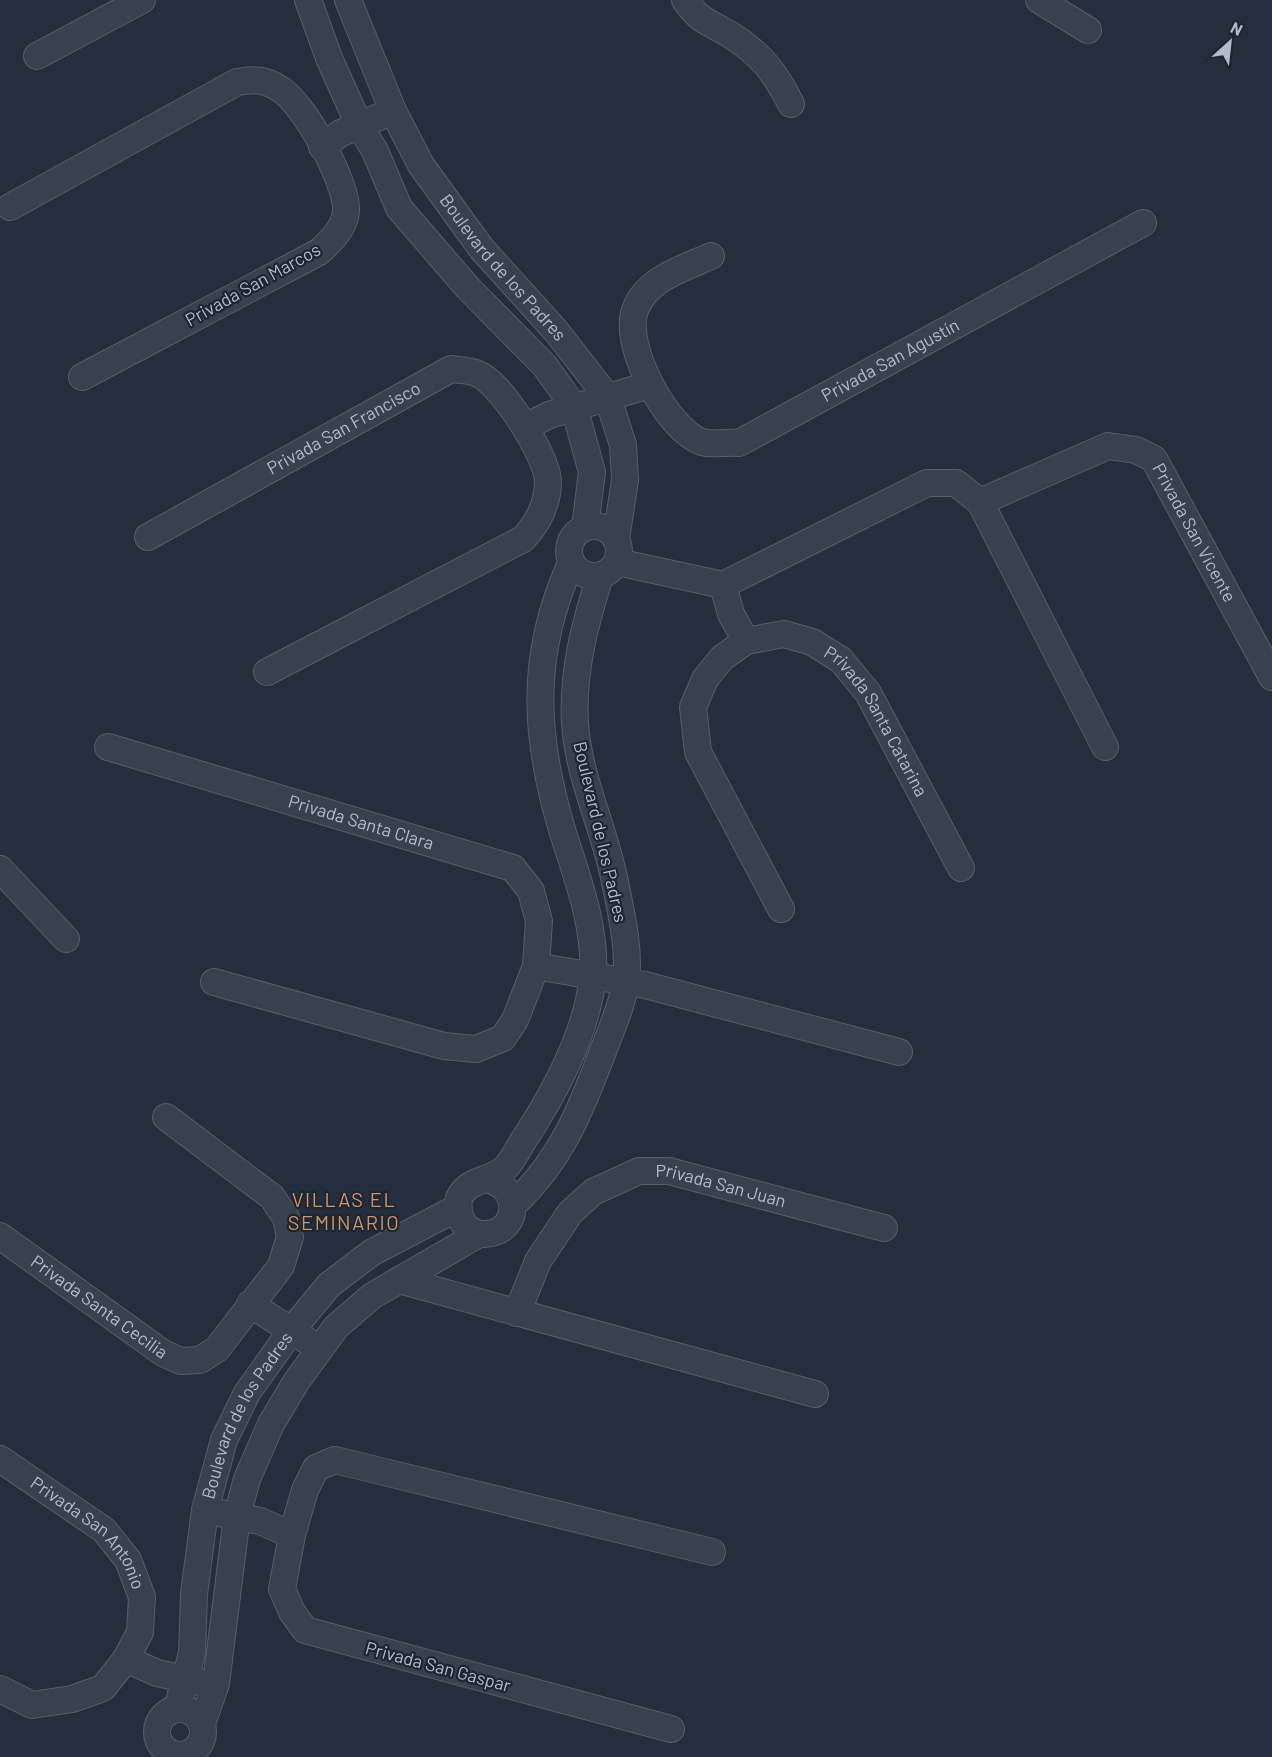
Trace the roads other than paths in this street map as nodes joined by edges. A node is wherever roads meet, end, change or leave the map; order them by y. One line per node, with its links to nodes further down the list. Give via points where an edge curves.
1 (142, 0): 7 (street)
2 (308, 0): 10 (street, Boulevard de los Padres)
3 (348, 0): 9 (street, Boulevard de los Padres)
4 (685, 0): 8 (street, via 697,17 730,34 775,72)
5 (1039, 0): 6 (street)
6 (1088, 30)
7 (37, 56)
8 (791, 104)
9 (393, 111): 10 (street); 17 (street, Boulevard de los Padres, via 421,165 482,248 556,331)
10 (359, 125): 11 (street); 18 (street, Boulevard de los Padres, via 375,151 399,208 468,288 545,366)
11 (322, 147): 12 (street, Privada San Marcos, via 298,104 281,89 259,79 237,81); 15 (street, Privada San Marcos, via 344,188 346,213 336,236 309,258)
12 (10, 207)
13 (1143, 223): 16 (street, Privada San Agustín, via 739,443 702,442 679,425)
14 (711, 256): 16 (street, Privada San Agustín, via 648,288 634,310 633,341)
15 (82, 377)
16 (649, 384): 17 (street)
17 (608, 398): 18 (street); 23 (street, Boulevard de los Padres, via 623,445 625,480)
18 (574, 406): 19 (street); 21 (street, Boulevard de los Padres, via 592,472)
19 (526, 427): 22 (street, Privada San Francisco, via 497,387 479,374 451,369); 27 (street, Privada San Francisco, via 548,477 537,523 523,539)
20 (980, 502): 25 (street, via 956,483 927,483); 28 (street, Privada San Vicente, via 1108,446 1136,450 1154,459); 30 (street)
21 (585, 528): 23 (street, via 603,528); 24 (street, via 572,538)
22 (148, 537)
23 (611, 559): 24 (street, via 584,575); 25 (street); 37 (street, Boulevard de los Padres, via 580,642 575,724 597,825 615,879 625,940)
24 (571, 563): 36 (street, Boulevard de los Padres, via 557,594 541,663 540,713 544,761 581,890)
25 (723, 585): 26 (street, via 731,614)
26 (746, 641): 32 (street, Privada Santa Catarina, via 784,634 812,642 841,660 868,693); 33 (street, Privada Santa Catarina, via 722,658 705,679 693,707 698,752)
27 (267, 672)
28 (1272, 676)
29 (108, 747): 35 (street, Privada Santa Clara, via 513,868 531,891 539,921)
30 (1105, 747)
31 (0, 868): 34 (street)
32 (961, 868)
33 (781, 909)
34 (66, 939)
35 (536, 966): 36 (street); 38 (street, Privada Santa Clara, via 515,1020 503,1038 476,1049 444,1046)
36 (593, 975): 37 (street); 41 (street, Boulevard de los Padres, via 563,1075 506,1168)
37 (626, 981): 39 (street); 42 (street, Boulevard de los Padres, via 612,1028 570,1133 536,1183)
38 (214, 982)
39 (899, 1052)
40 (166, 1118): 48 (street, Privada Santa Cecilia, via 272,1197 286,1218 290,1237 280,1266)
41 (488, 1179): 42 (street, via 505,1187); 43 (street, via 478,1180 463,1190)
42 (513, 1205): 45 (street, via 513,1213 503,1228 488,1235)
43 (457, 1208): 45 (street, via 464,1226); 50 (street, Boulevard de los Padres, via 371,1253 329,1285)
44 (884, 1228): 49 (street, Privada San Juan, via 669,1171 639,1171 593,1192 570,1213 538,1261)
45 (479, 1234): 47 (street, Boulevard de los Padres)
46 (0, 1236): 48 (street, Privada Santa Cecilia, via 163,1353 182,1361 200,1360 217,1349)
47 (399, 1280): 49 (street); 51 (street, Boulevard de los Padres, via 372,1296 336,1327)
48 (250, 1304): 50 (street)
49 (517, 1312): 52 (street)
50 (291, 1330): 51 (street); 54 (street, Boulevard de los Padres, via 247,1393 229,1430)
51 (319, 1349): 55 (street, Boulevard de los Padres, via 271,1424 247,1479)
52 (815, 1394)
53 (0, 1459): 58 (street, Privada San Antonio, via 104,1530 128,1560 142,1598 140,1632)
54 (205, 1510): 55 (street); 59 (street, Boulevard de los Padres, via 194,1594 192,1653)
55 (237, 1516): 56 (street); 60 (street, Boulevard de los Padres)
56 (292, 1535): 57 (street, Privada San Gaspar, via 316,1468 335,1460); 64 (street, Privada San Gaspar, via 282,1589 305,1630)
57 (712, 1552)
58 (126, 1659): 59 (street, via 157,1673); 61 (street, Privada San Antonio, via 103,1688 72,1700 32,1705)
59 (184, 1679): 60 (street); 62 (street, Boulevard de los Padres)
60 (216, 1684): 63 (street, Boulevard de los Padres)
61 (0, 1689)
62 (177, 1709): 63 (street, via 192,1712); 65 (street, via 159,1722)
63 (202, 1723): 66 (street, via 200,1744)
64 (671, 1728)
65 (157, 1751): 66 (street)
66 (187, 1755)

